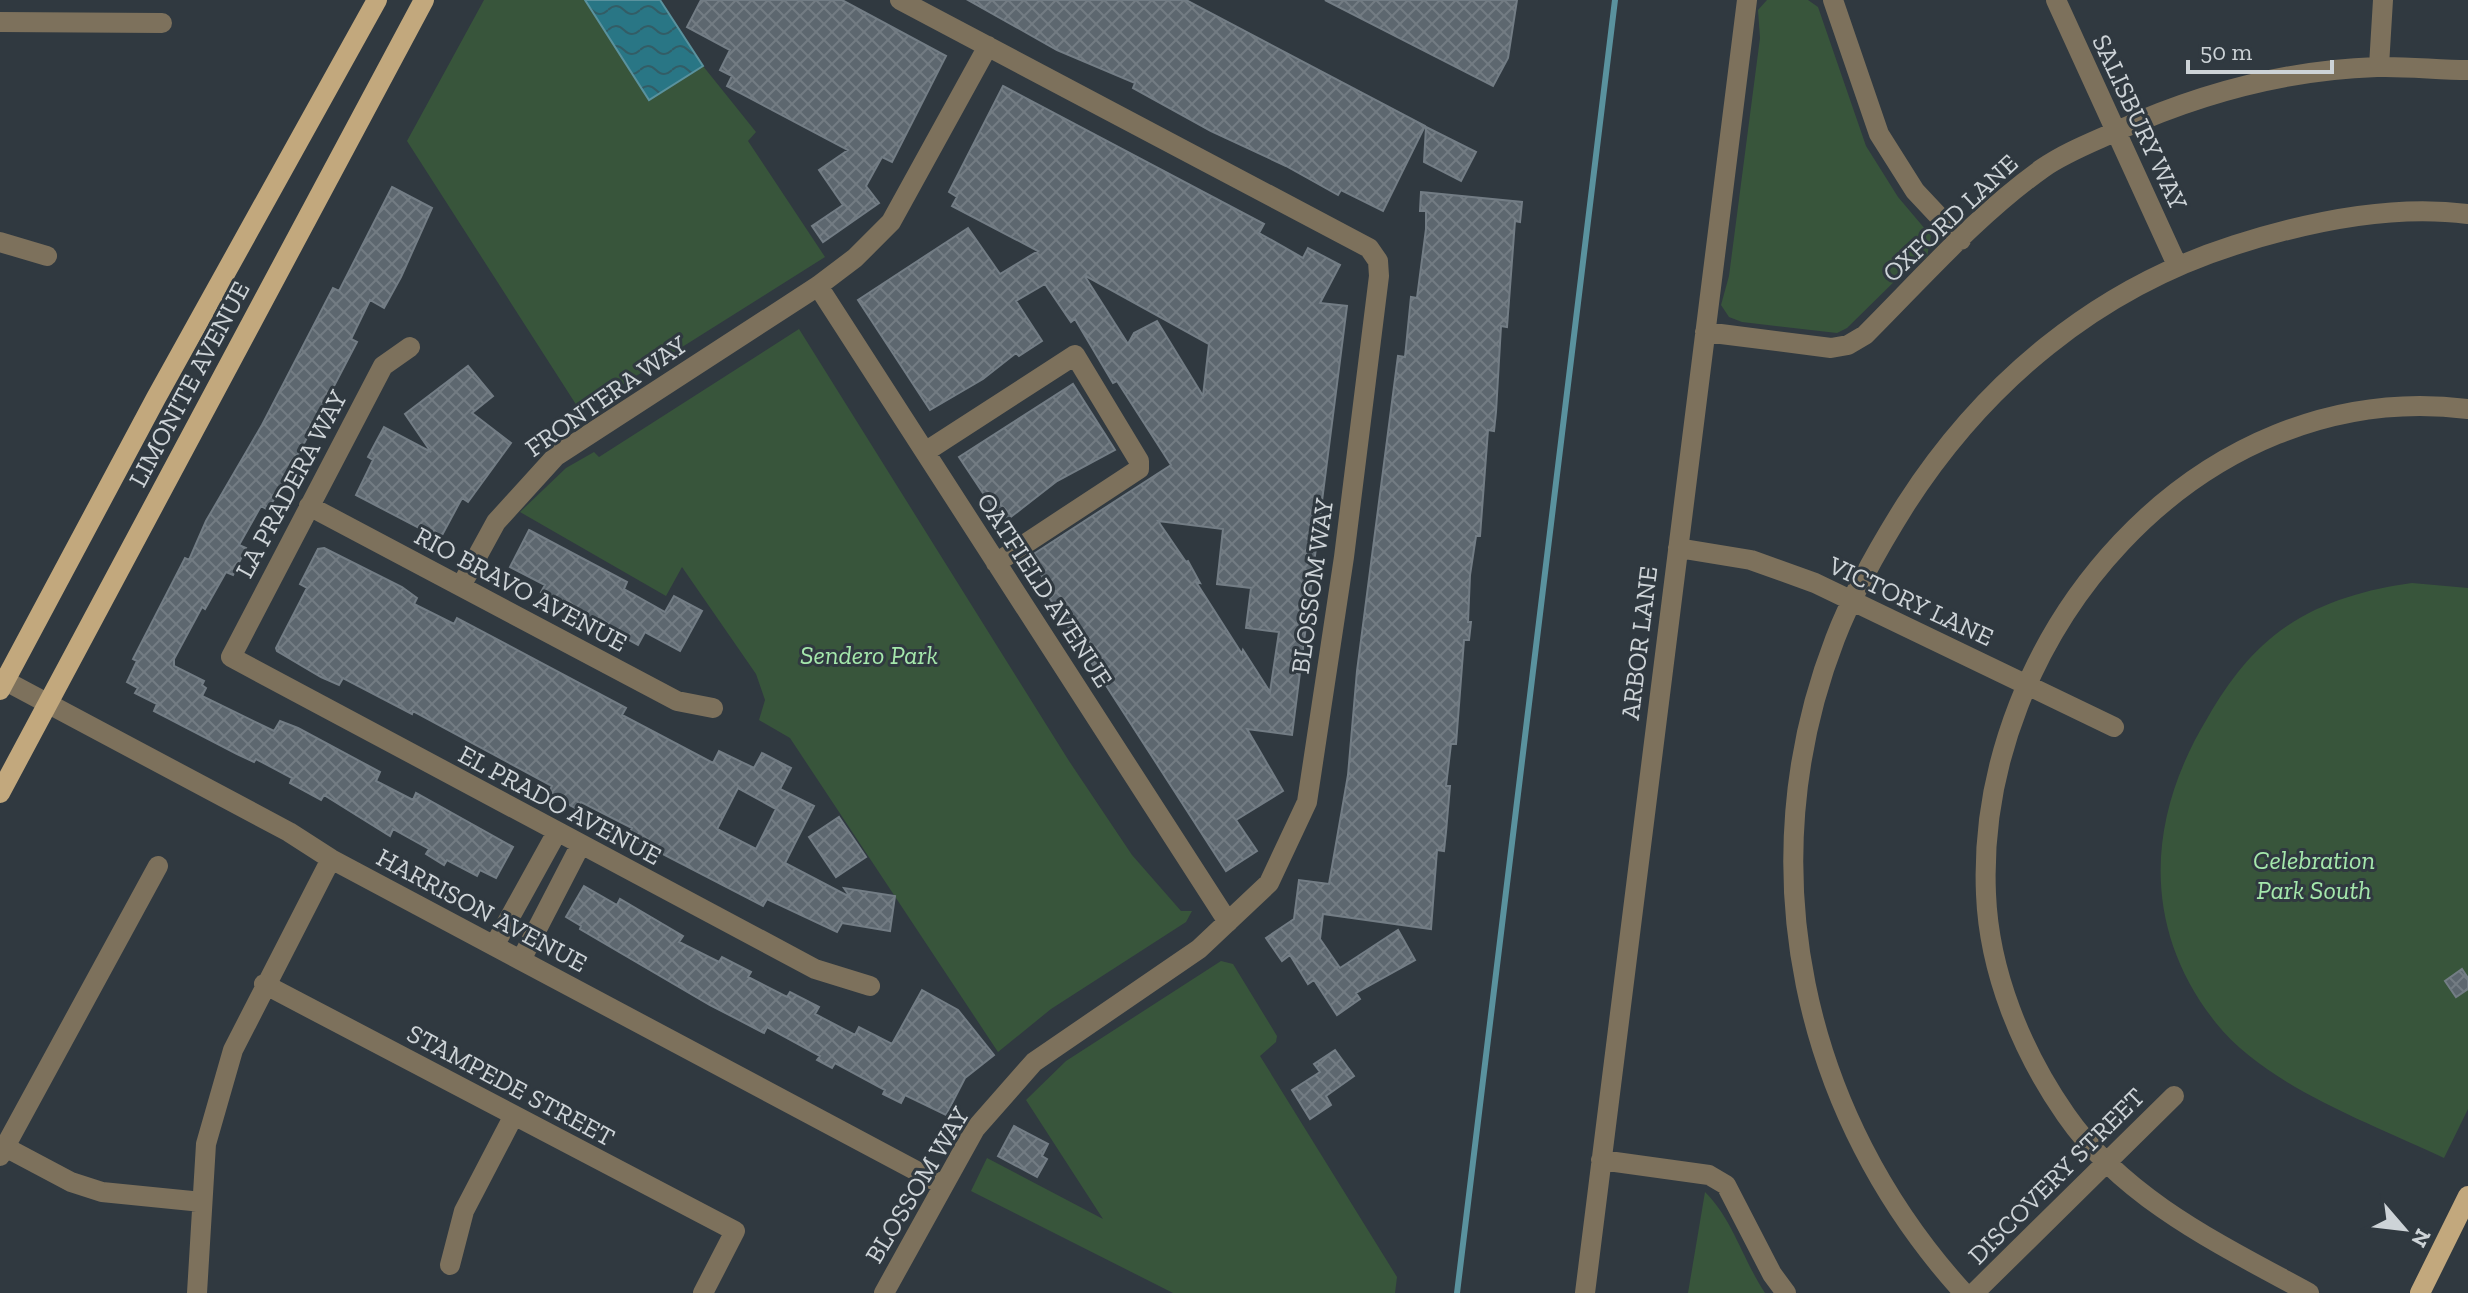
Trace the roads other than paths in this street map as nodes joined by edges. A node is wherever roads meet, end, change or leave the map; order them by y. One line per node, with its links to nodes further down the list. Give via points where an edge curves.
1 (377, 0): 30 (main road, LIMONITE AVENUE)
2 (424, 0): 32 (main road, LIMONITE AVENUE)
3 (900, 0): 10 (street, BLOSSOM WAY)
4 (1747, 0): 20 (street, ARBOR LANE)
5 (1833, 0): 15 (street, via 1879,134 1915,191)
6 (2056, 0): 13 (street, SALISBURY WAY)
7 (2383, 0): 11 (street)
8 (0, 22): 9 (street)
9 (162, 23)
10 (988, 46): 19 (street, FRONTERA WAY, via 891,222); 40 (street, BLOSSOM WAY, via 1369,248 1378,261 1344,552 1307,802 1269,883)
11 (2379, 66): 12 (street, OXFORD LANE); 13 (street, OXFORD LANE, via 2243,85)
12 (2468, 70)
13 (2116, 132): 15 (street, OXFORD LANE, via 2045,167); 18 (street, SALISBURY WAY)
14 (2468, 214): 18 (street, via 2328,221 2272,233)
15 (1961, 240): 20 (street, OXFORD LANE, via 1865,335 1848,345 1831,348)
16 (0, 242): 17 (street)
17 (47, 256)
18 (2177, 265): 28 (street, via 2065,330 1986,400 1921,482)
19 (818, 286): 23 (street, OATFIELD AVENUE); 27 (street, FRONTERA WAY, via 556,456 496,522)
20 (1705, 332): 25 (street, ARBOR LANE)
21 (410, 347): 24 (street, LA PRADERA WAY, via 383,366)
22 (2468, 409): 31 (street, via 2380,409 2340,415 2295,428 2213,465 2144,517 2110,554 2076,599)
23 (925, 452): 26 (street, OATFIELD AVENUE); 26 (street, via 1075,355 1139,469)
24 (309, 506): 27 (street, RIO BRAVO AVENUE); 29 (street, LA PRADERA WAY)
25 (1678, 548): 28 (street, VICTORY LANE, via 1751,560); 48 (street, ARBOR LANE)
26 (996, 563): 40 (street, OATFIELD AVENUE)
27 (461, 586): 33 (street, RIO BRAVO AVENUE, via 677,701)
28 (1852, 601): 31 (street, VICTORY LANE); 59 (street, via 1818,689 1797,795 1793,850 1800,964 1828,1069 1863,1151 1908,1227)
29 (231, 657): 36 (street, EL PRADO AVENUE)
30 (2, 683): 32 (street, HARRISON AVENUE)
31 (2027, 684): 34 (street, VICTORY LANE); 49 (street, via 2009,726 1990,808 1986,895 1991,938 2002,985 2035,1064 2067,1117)
32 (48, 702): 35 (main road, LIMONITE AVENUE); 38 (street, HARRISON AVENUE)
33 (713, 708)
34 (2114, 727)
35 (0, 793)
36 (557, 832): 37 (street, EL PRADO AVENUE); 41 (street)
37 (580, 846): 42 (street); 44 (street, EL PRADO AVENUE, via 815,969)
38 (331, 859): 41 (street, HARRISON AVENUE); 43 (street)
39 (158, 866): 47 (street)
40 (1228, 922): 50 (street, BLOSSOM WAY, via 1199,949 1034,1062 975,1129)
41 (494, 946): 42 (street, HARRISON AVENUE)
42 (521, 960): 50 (street, HARRISON AVENUE)
43 (264, 984): 46 (street, STAMPEDE STREET); 52 (street, via 233,1050 216,1105 206,1144)
44 (870, 986)
45 (2174, 1096): 49 (street, DISCOVERY STREET)
46 (514, 1115): 53 (street, via 464,1211); 55 (street, STAMPEDE STREET, via 735,1231)
47 (2, 1151): 52 (street, via 102,1192)
48 (1601, 1160): 57 (street, ARBOR LANE); 58 (street, via 1709,1175 1726,1185)
49 (2106, 1163): 60 (street, DISCOVERY STREET); 61 (street, via 2172,1216)
50 (941, 1184): 56 (street, BLOSSOM WAY)
51 (2468, 1196): 62 (main road)
52 (202, 1202): 54 (street)
53 (450, 1265)
54 (197, 1293)
55 (703, 1293)
56 (884, 1293)
57 (1585, 1293)
58 (1786, 1293)
59 (1964, 1293)
60 (1974, 1293)
61 (2309, 1293)
62 (2420, 1293)

